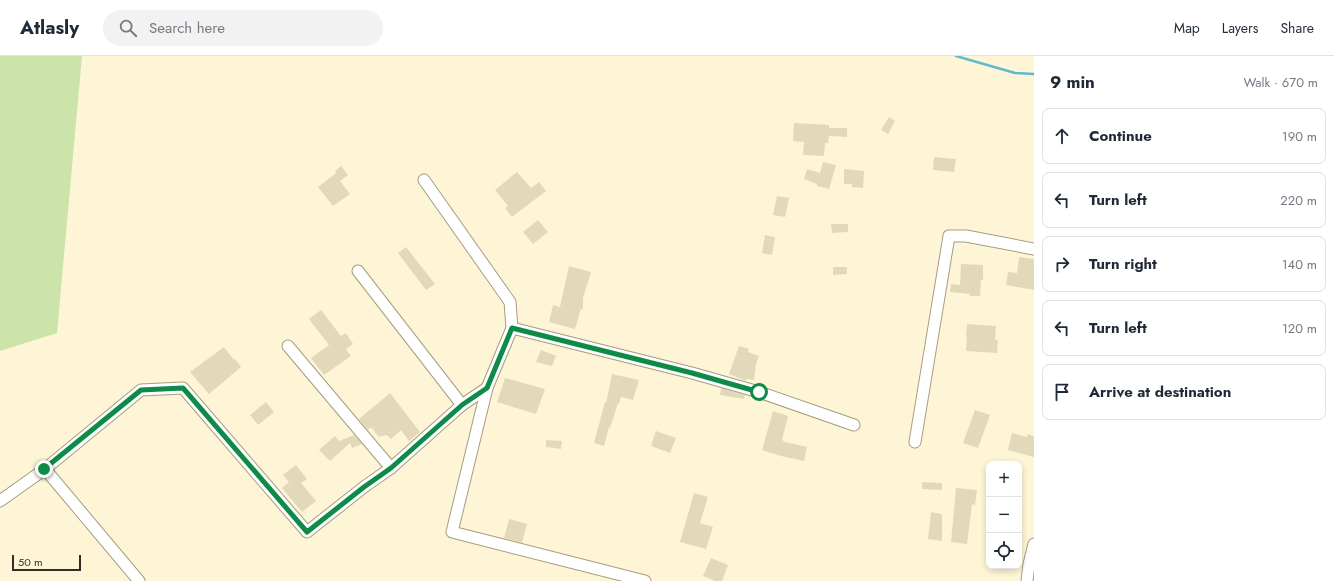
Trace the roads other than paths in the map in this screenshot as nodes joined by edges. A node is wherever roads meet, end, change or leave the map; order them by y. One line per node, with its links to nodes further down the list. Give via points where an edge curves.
1 (424, 180): 4 (street, via 510,302)
2 (1034, 249): 9 (street, via 966,236 949,236)
3 (358, 271): 7 (street)
4 (512, 328): 6 (street); 8 (street, via 759,392)
5 (288, 346): 10 (street)
6 (487, 388): 7 (street); 15 (street, via 452,532)
7 (462, 405): 10 (street)
8 (854, 425)
9 (915, 442)
10 (391, 468): 11 (street, via 307,532 183,388 141,390)
11 (44, 469): 12 (street); 14 (street)
12 (0, 501)
13 (1034, 544): 16 (street)
14 (139, 581)
15 (645, 581)
16 (1027, 581)

